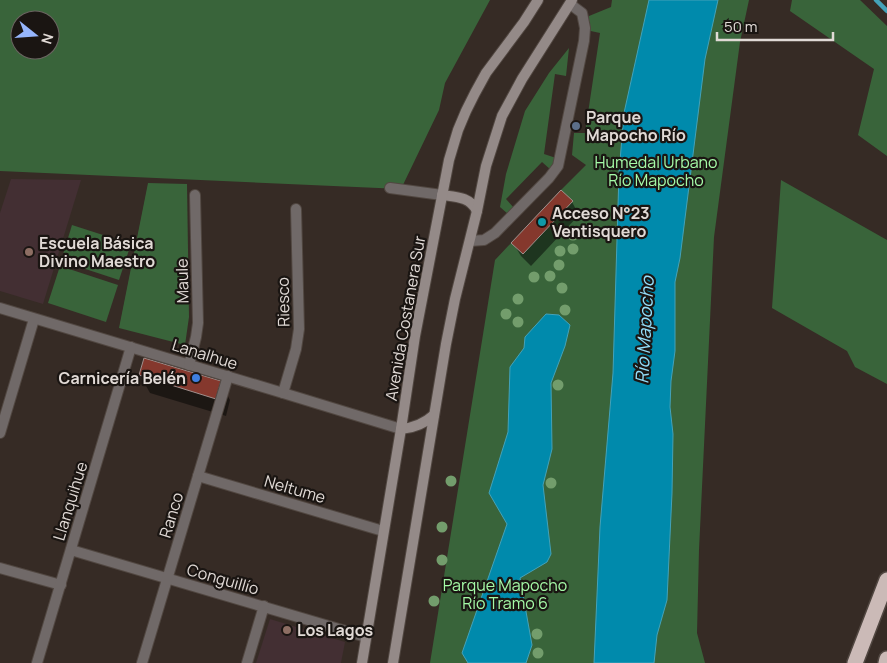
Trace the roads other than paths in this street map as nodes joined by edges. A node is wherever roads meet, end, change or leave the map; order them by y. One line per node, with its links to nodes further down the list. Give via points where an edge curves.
1 (538, 0): 5 (street, Avenida Costanera Sur, via 486,73 466,111 449,160)
2 (571, 2): 7 (street, via 502,116 486,166); 8 (street, via 582,13 585,28 558,166 495,233 484,240)
3 (390, 188): 5 (street)
4 (195, 195): 12 (street, Maule, via 198,323)
5 (442, 195): 7 (street, via 466,199); 16 (street, Avenida Costanera Sur)
6 (296, 209): 14 (street, Riesco, via 299,329)
7 (477, 211): 8 (street)
8 (470, 241): 15 (street, via 446,344)
9 (0, 308): 10 (street, Lanalhue)
10 (34, 318): 11 (street, Lanalhue); 17 (street)
11 (131, 347): 12 (street, Lanalhue); 20 (street, Llanquihue)
12 (189, 364): 13 (street, Lanalhue)
13 (228, 376): 14 (street, Lanalhue); 18 (street, Ranco)
14 (284, 393): 16 (street, Lanalhue)
15 (434, 415): 16 (street, via 416,427); 32 (street)
16 (401, 429): 19 (street, Avenida Costanera Sur)
17 (0, 433)
18 (198, 476): 19 (street, Neltume); 22 (street, Ranco)
19 (383, 531): 26 (street, Avenida Costanera Sur)
20 (71, 550): 22 (street, Conguillío); 24 (street, Llanquihue)
21 (0, 568): 24 (street)
22 (168, 578): 25 (street, Conguillío); 29 (street, Ranco)
23 (887, 580): 33 (highway)
24 (60, 585): 28 (street, Llanquihue)
25 (264, 606): 26 (street, Conguillío); 30 (street)
26 (366, 636): 31 (street, Avenida Costanera Sur)
27 (887, 659): 34 (highway)
28 (37, 663)
29 (142, 663)
30 (248, 663)
31 (362, 663)
32 (394, 663)
33 (855, 663)
34 (886, 663)

